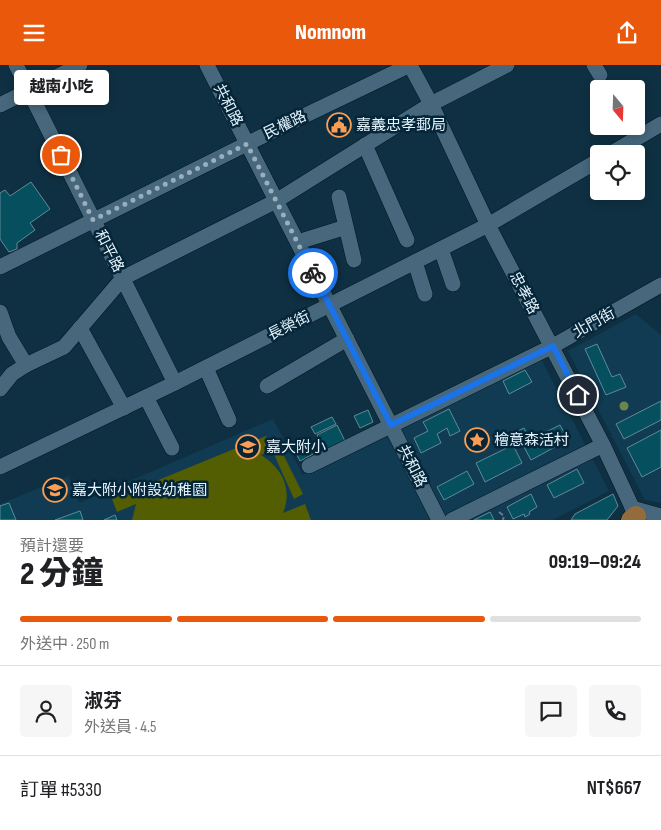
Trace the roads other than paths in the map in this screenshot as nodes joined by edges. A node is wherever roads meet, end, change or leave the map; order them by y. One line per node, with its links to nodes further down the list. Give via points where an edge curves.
1 (16, 65): 6 (street, 和平路)
2 (80, 65): 6 (street)
3 (207, 65): 10 (street, 共和路)
4 (410, 65): 7 (street, 忠孝路); 10 (street, 民權路)
5 (507, 65): 7 (street)
6 (29, 91): 8 (street); 16 (street, 和平路)
7 (431, 104): 11 (street); 17 (street, 忠孝路)
8 (0, 105)
9 (661, 124): 12 (street)
10 (247, 144): 15 (street, 共和路); 16 (street, 民權路)
11 (365, 145): 15 (street); 19 (street)
12 (625, 145)
13 (590, 165): 17 (street, 長榮街)
14 (339, 197): 18 (street)
15 (276, 201): 20 (street, 共和路); 25 (street)
16 (93, 220): 24 (street, 民權路); 25 (street, 和平路)
17 (488, 225): 21 (street, 長榮街); 33 (street, 忠孝路)
18 (346, 227): 20 (street); 22 (street)
19 (407, 240)
20 (298, 243): 29 (street, 共和路)
21 (441, 249): 23 (street, 長榮街); 26 (street)
22 (354, 260)
23 (415, 262): 28 (street); 29 (street, 長榮街)
24 (0, 267)
25 (123, 278): 31 (street); 36 (street, 和平路)
26 (452, 284)
27 (661, 285): 33 (street, 北門街)
28 (425, 294)
29 (330, 305): 32 (street, 共和路); 35 (street, 長榮街)
30 (0, 312): 34 (street, via 8,337)
31 (80, 328): 34 (street, via 64,347); 40 (street)
32 (347, 339): 37 (street); 42 (street, 共和路)
33 (553, 346): 42 (street, 北門街); 43 (street, 忠孝路)
34 (26, 365): 38 (street, via 12,374)
35 (206, 368): 36 (street, 長榮街); 41 (street)
36 (175, 383): 39 (street, 長榮街)
37 (268, 385)
38 (0, 389)
39 (146, 397): 40 (street, 長榮街); 44 (street)
40 (124, 407): 46 (street, 長榮街)
41 (229, 420)
42 (391, 425): 45 (street, 北門街); 49 (street, 共和路)
43 (603, 445): 47 (street, 忠孝路); 50 (street)
44 (172, 448)
45 (309, 466)
46 (0, 467)
47 (634, 516): 48 (street)
48 (661, 516)
49 (439, 520)
50 (452, 520)

